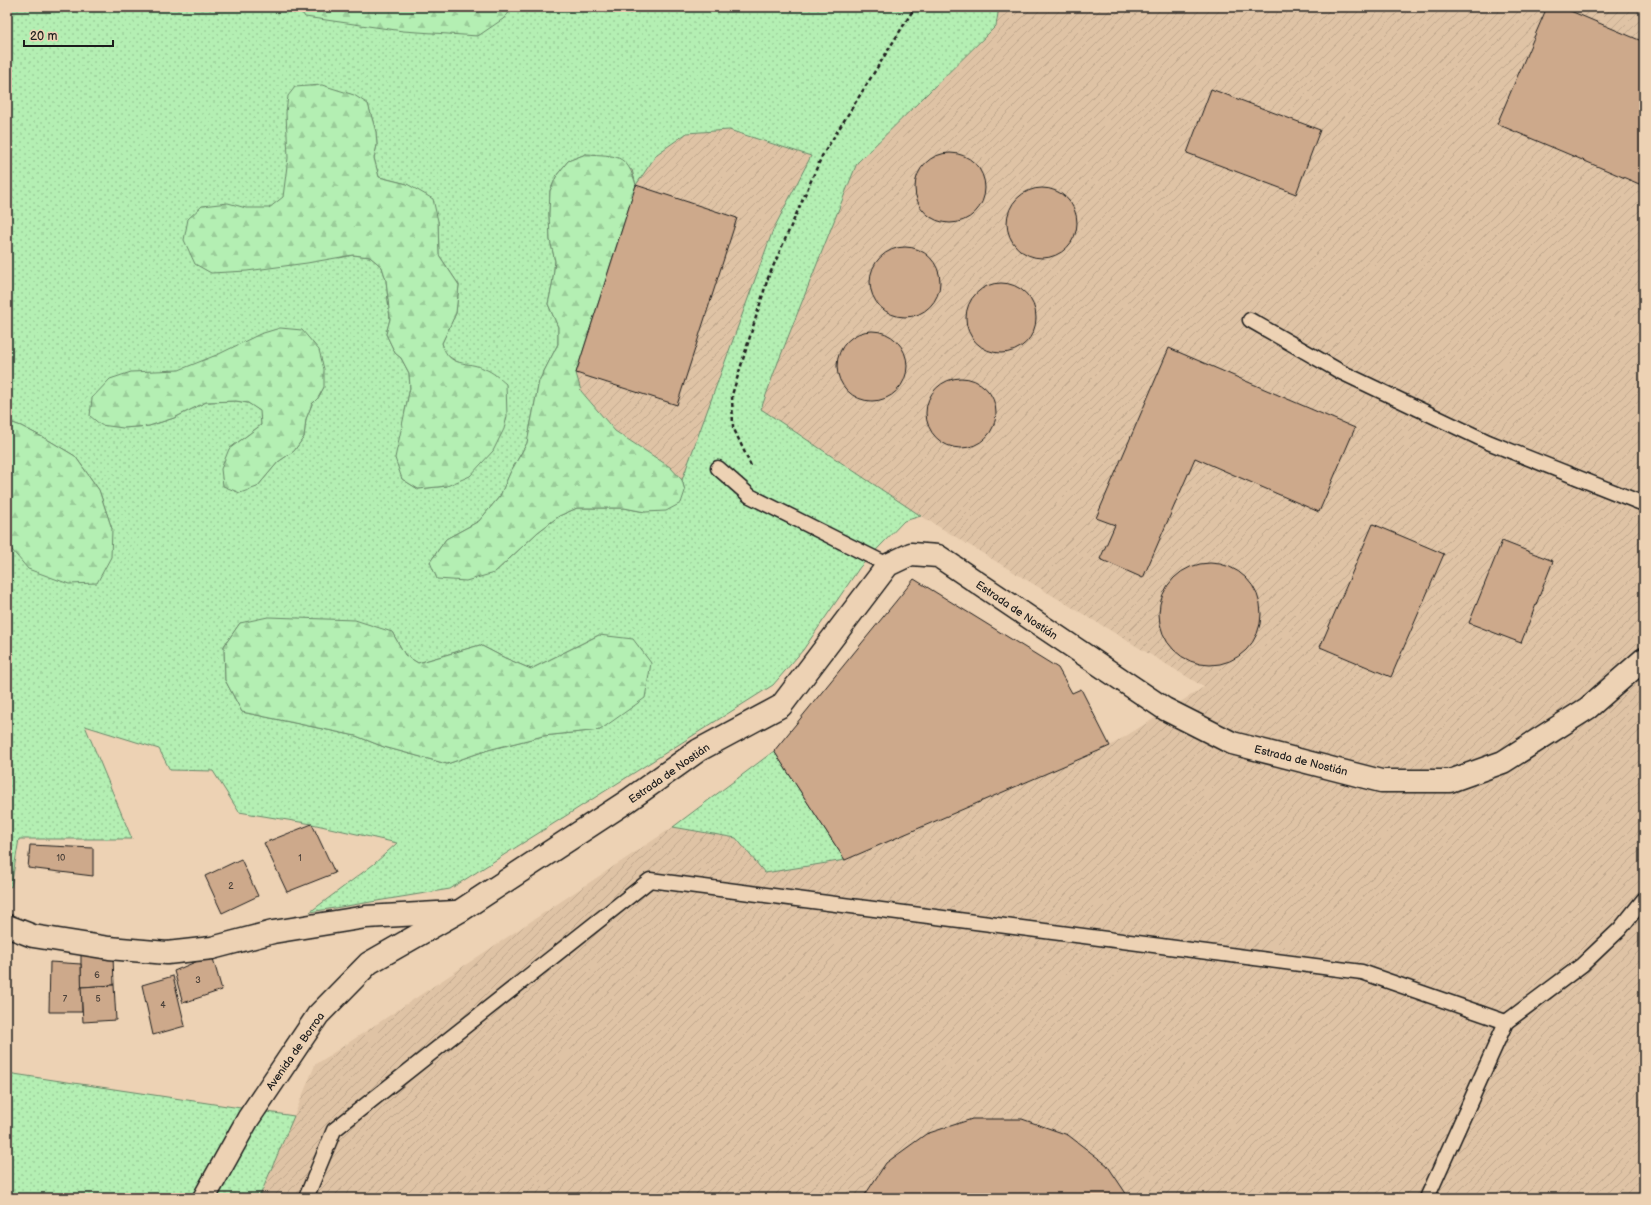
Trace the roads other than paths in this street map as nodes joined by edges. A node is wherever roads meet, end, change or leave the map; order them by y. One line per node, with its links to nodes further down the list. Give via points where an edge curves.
1 (1250, 320): 3 (lane, via 1341,372 1488,442)
2 (718, 468): 4 (lane, via 750,496)
3 (1644, 504)
4 (888, 565): 5 (street, Estrada de Nostián, via 911,554 938,556 1165,709 1232,743 1381,781 1450,781 1503,762 1588,708); 7 (street, Estrada de Nostián, via 781,706 699,750 626,802)
5 (1644, 660)
6 (1644, 899): 9 (lane, via 1620,928 1582,965)
7 (460, 911): 8 (street, via 366,917 273,932 212,948 167,953 109,948 33,936); 10 (street, Avenida de Borroa, via 369,964 318,1015 248,1119)
8 (7, 926)
9 (1506, 1022): 11 (lane, via 1362,972 650,880 334,1130); 12 (lane)
10 (204, 1198)
11 (306, 1198)
12 (1427, 1198)

